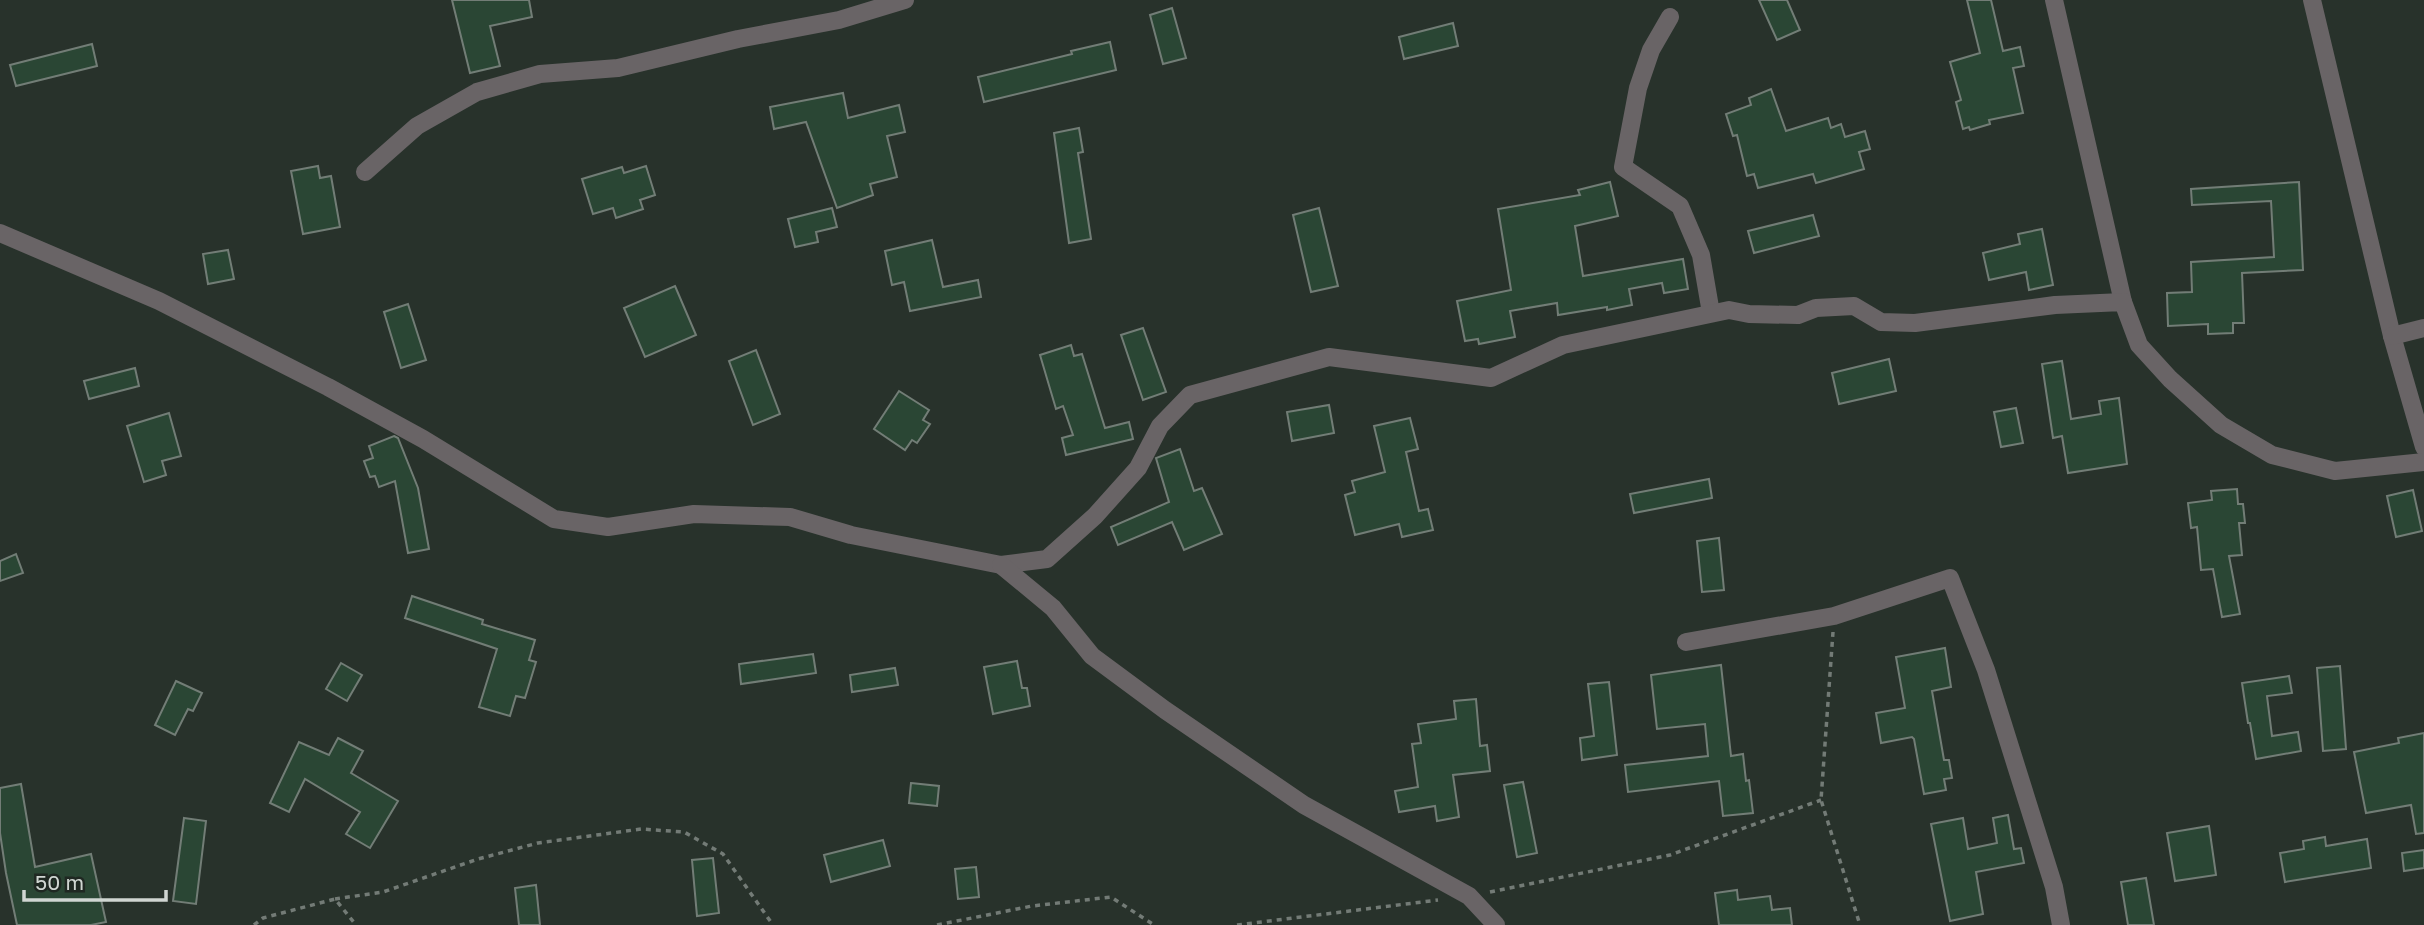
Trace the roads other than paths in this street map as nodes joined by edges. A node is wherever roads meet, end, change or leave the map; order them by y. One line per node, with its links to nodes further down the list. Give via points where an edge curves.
1 (905, 0): 5 (street, via 839,20 738,38 618,68 540,74 477,92 417,126)
2 (2054, 0): 7 (street)
3 (2312, 0): 10 (street)
4 (1670, 17): 8 (street, via 1651,50 1638,88 1623,167 1680,206 1701,255)
5 (365, 172)
6 (0, 233): 13 (street, via 159,301 328,387 554,519 608,527 694,514 790,517 851,535)
7 (2123, 302): 8 (street, via 2055,305 1915,323 1881,322 1854,306 1816,308 1798,315); 12 (street, via 2139,345 2170,379 2221,425 2272,455 2335,471)
8 (1711, 313): 13 (street, via 1563,345 1491,378 1329,357 1190,395 1160,426 1138,468 1095,516 1047,559)
9 (2424, 328): 10 (street)
10 (2392, 336): 11 (street)
11 (2424, 447)
12 (2424, 463)
13 (1002, 565): 15 (street, via 1053,608 1091,656 1165,710 1304,805 1469,896)
14 (1686, 642): 16 (street, via 1834,616 1950,578 1986,670 2054,887)
15 (1496, 925)
16 (2061, 925)

